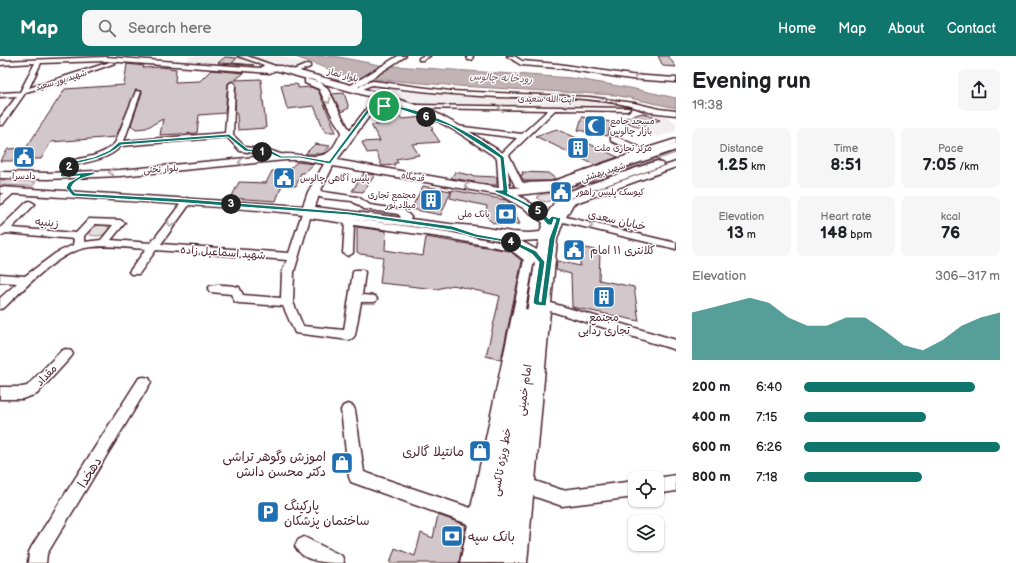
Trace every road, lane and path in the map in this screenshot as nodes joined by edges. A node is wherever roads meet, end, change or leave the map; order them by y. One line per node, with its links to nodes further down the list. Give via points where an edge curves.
1 (241, 56): 10 (street)
2 (510, 56): 13 (street, one-way to 2, via 521,63)
3 (399, 57): 14 (main road)
4 (70, 58): 5 (street); 7 (street)
5 (108, 58): 6 (street)
6 (121, 60): 10 (street, via 249,69); 18 (street, شهید پور سعید)
7 (39, 62): 8 (street); 18 (street, شهید پور سعید)
8 (0, 63)
9 (308, 66): 12 (street)
10 (263, 67): 11 (street)
11 (274, 68): 12 (main road, بلوار نماز); 31 (main road, بلوار نماز, one-way to 31, via 322,88)
12 (292, 72): 16 (main road, بلوار نماز)
13 (676, 80)
14 (363, 81): 16 (main road); 17 (main road)
15 (232, 84): 33 (street)
16 (336, 84): 17 (main road, بلوار نماز)
17 (355, 89): 21 (main road, بلوار نماز); 27 (street, via 373,83 466,94 589,98)
18 (23, 92): 20 (street); 22 (street, شهید پور سعید)
19 (138, 92): 37 (street)
20 (0, 95)
21 (380, 96): 24 (main road, بلوار نماز); 25 (main road)
22 (13, 106): 23 (street); 30 (street, شهید پور سعید)
23 (0, 107)
24 (416, 107): 26 (street, آیت الله سعیدی, one-way to 24); 32 (main road, بلوار نماز)
25 (370, 108): 29 (main road); 32 (main road, via 393,106)
26 (554, 108): 27 (street, آیت الله سعیدی); 34 (street)
27 (656, 110): 28 (street, آیت الله سعیدی)
28 (676, 113)
29 (364, 116): 31 (main road); 43 (main road)
30 (1, 120)
31 (338, 120): 43 (main road, بلوار نماز, via 347,132)
32 (454, 126): 34 (street); 40 (main road)
33 (229, 136): 37 (street); 41 (street, via 244,149 272,153)
34 (524, 137): 40 (street)
35 (614, 139): 39 (street)
36 (676, 141): 39 (street)
37 (119, 144): 47 (street, via 112,151 96,158 72,163)
38 (676, 147): 39 (main road, شهید بهشتی)
39 (648, 154): 40 (street, via 547,186 518,184); 52 (main road, شهید بهشتی)
40 (503, 156): 51 (main road)
41 (280, 157): 43 (main road, بلوار تختی); 45 (main road, بلوار تختی, one-way to 45, via 190,168)
42 (676, 158): 54 (main road, شهید بهشتی)
43 (326, 161): 51 (main road, قدمگاه, one-way to 43); 58 (main road)
44 (676, 164): 63 (street, via 569,202)
45 (94, 173): 47 (main road, بلوار تختی); 53 (main road, via 79,177 70,184 69,188)
46 (0, 175): 48 (main road, بلوار تختی)
47 (62, 175): 48 (main road, بلوار تختی)
48 (40, 177): 50 (main road, via 44,179 43,184)
49 (6, 190): 50 (main road); 55 (street)
50 (26, 191): 53 (main road)
51 (501, 191): 52 (main road, شهید بهشتی); 63 (main road, via 540,212)
52 (541, 191): 54 (main road, via 534,197 545,203)
53 (73, 194): 56 (main road)
54 (568, 195): 63 (main road, شهید بهشتی, via 556,205)
55 (0, 201)
56 (187, 201): 58 (main road); 69 (street, one-way to 69)
57 (30, 204): 65 (street)
58 (310, 204): 59 (street); 60 (street); 71 (street)
59 (366, 211): 60 (main road); 61 (main road); 62 (street, via 401,212 406,217)
60 (350, 217): 70 (street); 92 (street, via 514,248 525,254 529,260)
61 (382, 218): 62 (main road); 92 (street, خط ویژه تاکسی, via 390,223 510,244 530,254 536,261)
62 (402, 221): 64 (main road)
63 (552, 224): 64 (main road, via 536,238); 68 (street, خیابان سعدی, one-way to 68); 72 (main road, امام خمینی); 82 (street, via 552,239)
64 (452, 228): 72 (main road, via 512,242 534,253)
65 (2, 232): 66 (street, زینبیه)
66 (79, 241): 67 (street, شهید اسماعیل زاده); 67 (street, via 92,221 120,223); 76 (street)
67 (104, 243): 69 (street, شهید اسماعیل زاده)
68 (676, 246)
69 (152, 248): 71 (street, شهید اسماعیل زاده); 73 (street)
70 (348, 253)
71 (293, 257): 80 (street, via 288,272)
72 (542, 262): 82 (main road, امام خمینی)
73 (134, 272)
74 (359, 272): 78 (street)
75 (0, 278): 76 (street)
76 (28, 280): 81 (street)
77 (214, 289): 80 (street, via 235,290 239,298)
78 (356, 298): 79 (street); 80 (street, via 348,335 299,330)
79 (371, 299)
80 (287, 302)
81 (1, 304)
82 (540, 304): 83 (street); 88 (main road, امام خمینی)
83 (675, 347)
84 (66, 354): 86 (street, مقداد, via 32,390 22,393)
85 (144, 382): 94 (street, دهخدا, via 38,552)
86 (0, 392)
87 (348, 410): 92 (street, via 357,477)
88 (518, 483): 91 (street, via 562,498); 92 (main road, امام خمینی); 99 (street)
89 (676, 483): 90 (street)
90 (664, 485)
91 (628, 490)
92 (491, 523): 96 (street); 97 (street, خط ویژه تاکسی); 98 (main road, امام خمینی)
93 (304, 546): 95 (street)
94 (37, 563)
95 (335, 563)
96 (469, 563)
97 (483, 563)
98 (499, 563)
99 (518, 563)

